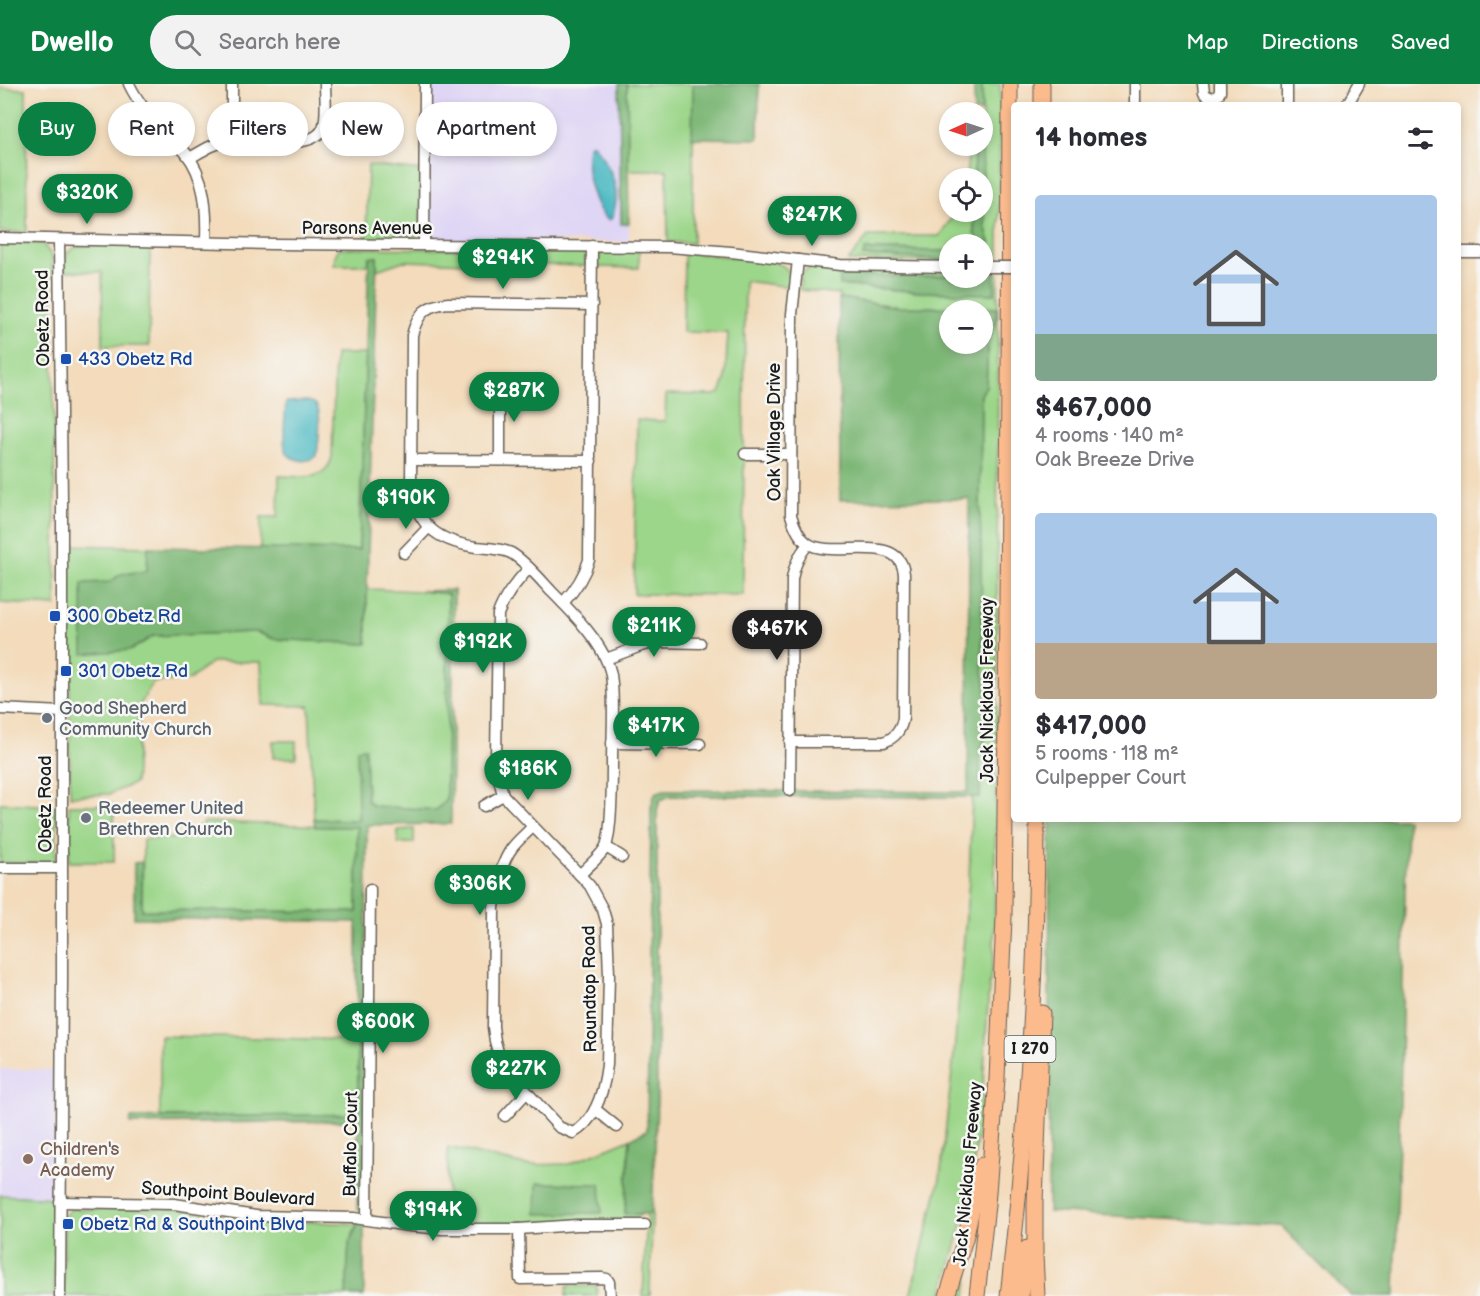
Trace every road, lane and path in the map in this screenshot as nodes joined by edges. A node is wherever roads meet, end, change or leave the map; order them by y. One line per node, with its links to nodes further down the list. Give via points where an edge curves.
1 (129, 84): 20 (street, via 147,113)
2 (232, 84): 13 (street)
3 (325, 84): 18 (street, via 325,121 320,133)
4 (425, 84): 24 (street)
5 (1010, 84): 65 (highway, Jack Nicklaus Freeway / I 270, via 1006,813)
6 (1042, 84): 14 (highway)
7 (1135, 84): 15 (street)
8 (1203, 84): 12 (street, via 1204,93)
9 (1220, 84): 12 (street, via 1220,92)
10 (1287, 84): 16 (street)
11 (1359, 84): 17 (street)
12 (1212, 101)
13 (232, 102)
14 (1042, 102)
15 (1135, 102)
16 (1287, 102)
17 (1349, 102)
18 (308, 141)
19 (207, 148): 20 (street)
20 (190, 158): 23 (street, via 205,201)
21 (0, 238): 22 (street, Parsons Avenue)
22 (59, 240): 23 (street, Parsons Avenue); 47 (street, Obetz Road)
23 (206, 242): 24 (street, Parsons Avenue)
24 (424, 245): 25 (street, Parsons Avenue)
25 (592, 246): 28 (street, Parsons Avenue, via 694,248); 32 (street)
26 (1461, 252): 27 (street)
27 (1480, 252)
28 (798, 260): 29 (street, Parsons Avenue, via 859,266); 35 (street, Oak Village Drive, via 792,314)
29 (939, 267)
30 (993, 267): 31 (street, bridge)
31 (1011, 267)
32 (592, 305): 36 (street, via 448,303 435,304 423,311 412,335); 38 (street)
33 (500, 386): 37 (street)
34 (745, 454): 35 (street)
35 (790, 454): 40 (street, Oak Village Drive, via 791,515)
36 (412, 460): 37 (street); 39 (street, via 412,495)
37 (500, 460): 38 (street)
38 (591, 461): 43 (street, via 589,560 576,589)
39 (428, 528): 41 (street); 42 (street, via 450,541 500,549)
40 (808, 544): 48 (street, via 799,556 792,579); 48 (street, via 822,549 890,552 902,566 903,718 897,734 888,740)
41 (404, 553)
42 (529, 568): 43 (street); 52 (street, via 503,600 498,614 496,758)
43 (563, 603): 45 (street)
44 (700, 643): 45 (street, via 658,642)
45 (606, 659): 49 (street, via 611,674)
46 (0, 709): 47 (street)
47 (62, 712): 60 (street, Obetz Road)
48 (790, 742): 51 (street)
49 (612, 743): 50 (street); 57 (street)
50 (700, 744)
51 (790, 791)
52 (503, 795): 53 (street); 55 (street, Roundtop Road)
53 (484, 806)
54 (1037, 822): 56 (highway, I 270)
55 (532, 826): 61 (street, Roundtop Road); 63 (street, via 511,849 495,889 493,1027)
56 (1037, 837): 67 (highway, via 1042,997); 79 (highway, I 270, via 1029,1072)
57 (606, 847): 58 (street); 61 (street)
58 (621, 856)
59 (0, 868): 60 (street)
60 (61, 868): 71 (street, Obetz Road)
61 (580, 875): 68 (street, Roundtop Road, via 590,886 607,924 607,1065 604,1088)
62 (370, 889): 72 (street, Buffalo Court)
63 (504, 1063): 64 (street); 66 (street)
64 (480, 1077)
65 (997, 1079): 77 (highway, via 973,1207); 78 (highway, Jack Nicklaus Freeway / I 270)
66 (527, 1092): 68 (street, Roundtop Road, via 559,1127 569,1132 583,1125); 69 (street)
67 (1039, 1094): 80 (highway); 81 (highway)
68 (595, 1109): 70 (street)
69 (505, 1116)
70 (617, 1127)
71 (60, 1202): 72 (street, Southpoint Boulevard, via 174,1204 256,1216); 75 (street, Obetz Road)
72 (367, 1219): 74 (street, Southpoint Boulevard, via 442,1229)
73 (645, 1225): 74 (street, Southpoint Boulevard)
74 (519, 1230): 76 (street, via 520,1279 602,1278 609,1282)
75 (60, 1296)
76 (610, 1296)
77 (947, 1296)
78 (977, 1296)
79 (1008, 1296)
80 (1021, 1296)
81 (1037, 1296)

